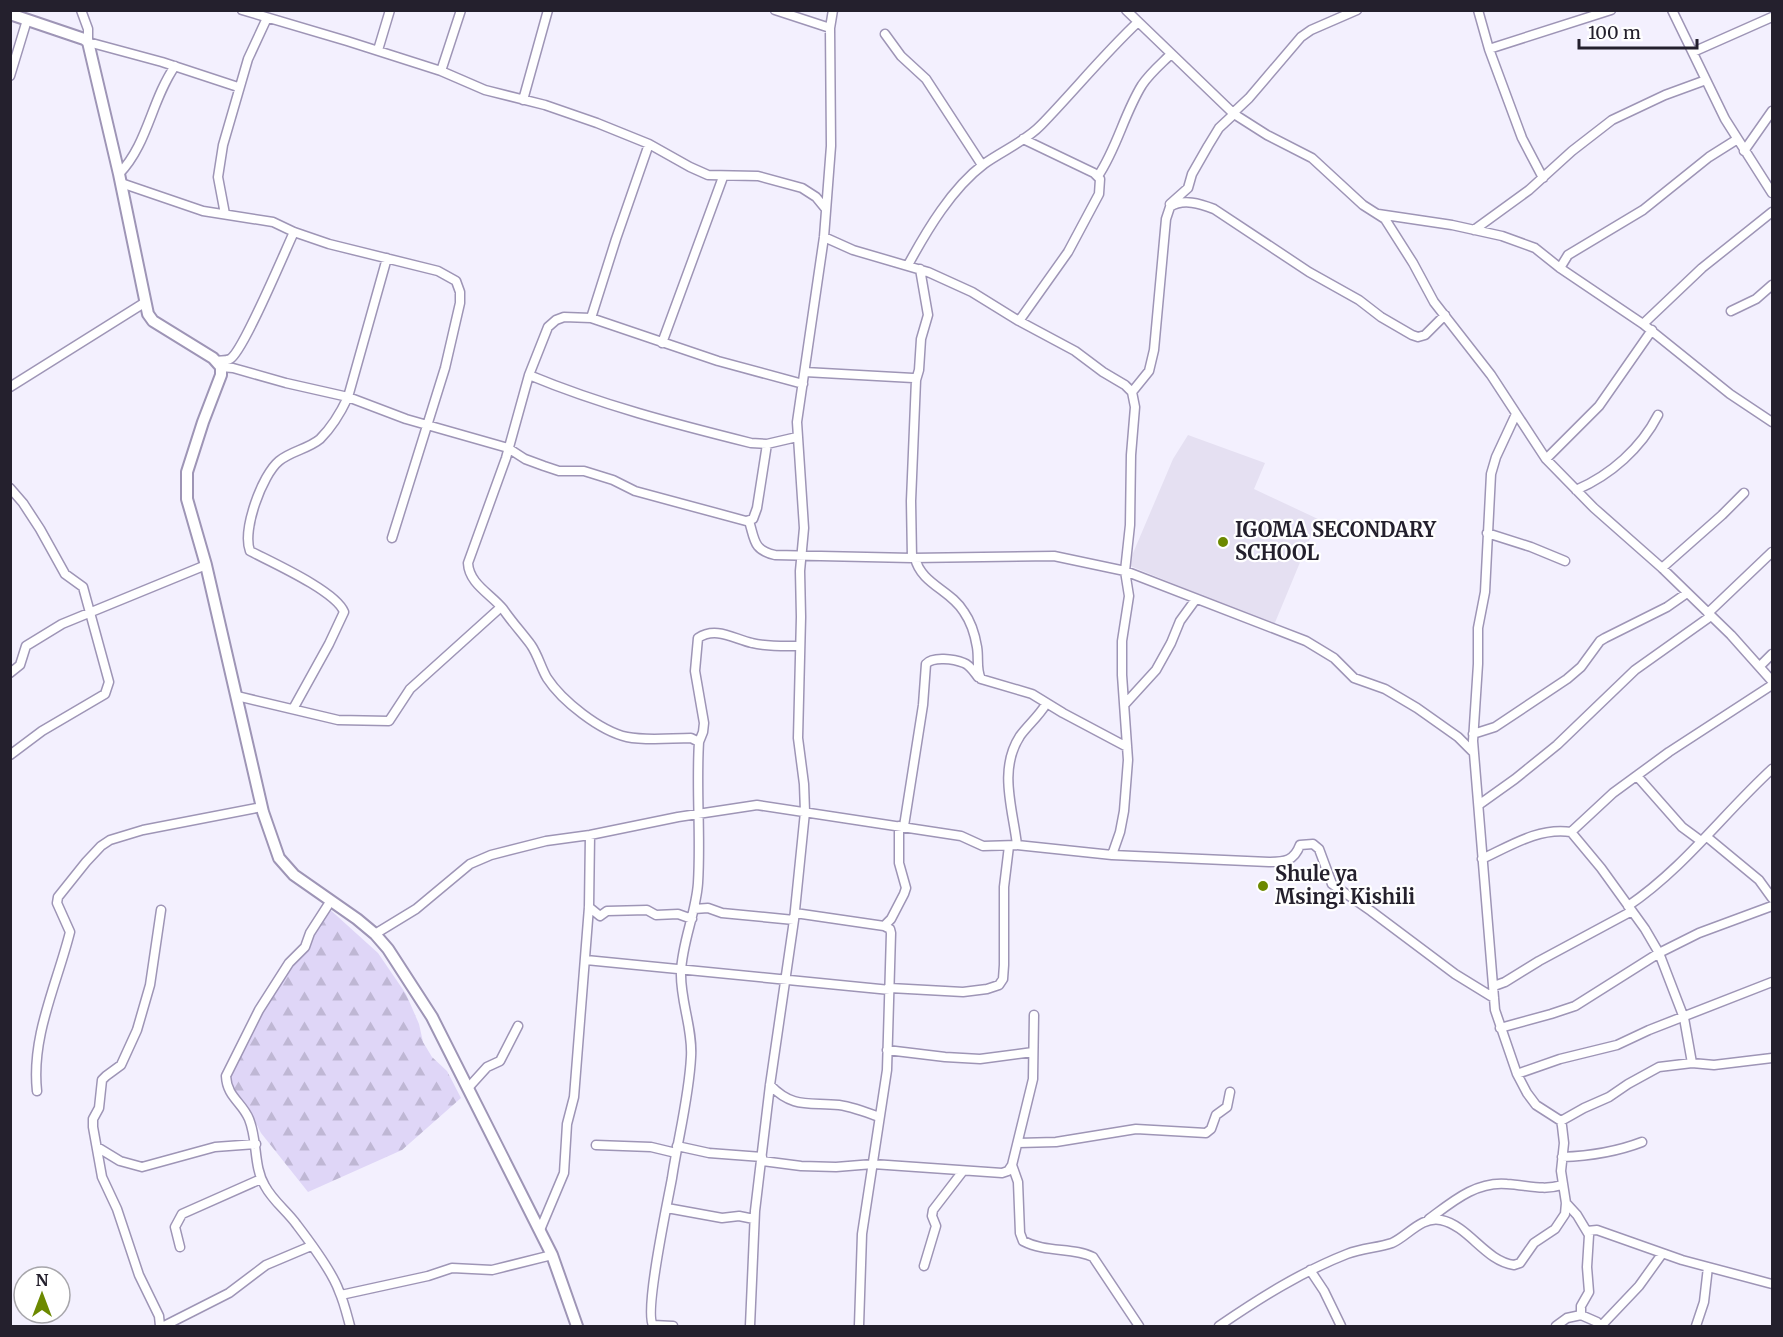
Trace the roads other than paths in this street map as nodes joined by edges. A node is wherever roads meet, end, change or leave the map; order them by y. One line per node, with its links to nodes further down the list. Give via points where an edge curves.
1 (81, 10): 20 (street)
2 (242, 10): 14 (street)
3 (390, 10): 22 (street)
4 (461, 10): 26 (street)
5 (548, 10): 30 (street)
6 (775, 10): 18 (street)
7 (833, 10): 18 (street)
8 (1126, 10): 17 (street)
9 (1357, 10): 32 (street, via 1301,37)
10 (1478, 10): 21 (street)
11 (1611, 10): 21 (street)
12 (1672, 10): 23 (street)
13 (10, 15): 16 (main road)
14 (266, 15): 22 (street); 29 (street)
15 (1773, 17): 23 (street)
16 (27, 20): 20 (main road); 27 (street)
17 (1138, 22): 24 (street); 33 (street, via 1040,127)
18 (830, 28): 44 (street, via 831,146)
19 (885, 34): 37 (street, via 926,79)
20 (88, 42): 25 (street); 40 (main road)
21 (1489, 49): 41 (street, via 1521,138)
22 (378, 50): 26 (street)
23 (1693, 52): 28 (street)
24 (1171, 54): 32 (street); 38 (street, via 1140,88)
25 (175, 66): 29 (street); 40 (street, via 157,96 139,148)
26 (441, 71): 30 (street, via 485,90)
27 (10, 76)
28 (1706, 80): 34 (street); 41 (street, via 1612,120)
29 (238, 87): 46 (street, via 219,163)
30 (523, 100): 35 (street)
31 (1773, 111): 36 (street)
32 (1233, 113): 43 (street, via 1208,146 1188,188); 47 (street, via 1312,158)
33 (1023, 139): 37 (street); 38 (street)
34 (1736, 140): 36 (street); 53 (street, via 1643,210 1568,255)
35 (649, 144): 39 (street, via 690,167); 59 (street)
36 (1744, 151): 42 (street)
37 (982, 165): 52 (street, via 947,203)
38 (1098, 176): 60 (street, via 1099,194 1083,225)
39 (723, 177): 44 (street, via 773,179 809,191); 63 (street)
40 (120, 178): 46 (street, via 203,211); 56 (main road)
41 (1543, 178): 48 (street)
42 (1773, 193)
43 (1170, 207): 58 (street, via 1200,203 1214,209 1412,335 1425,335); 70 (street, via 1154,350 1149,371)
44 (825, 208): 50 (street)
45 (1773, 212): 61 (street, via 1702,268)
46 (225, 214): 49 (street, via 273,222)
47 (1377, 214): 48 (street); 58 (street, via 1392,228 1434,302)
48 (1474, 230): 53 (street, via 1535,248)
49 (294, 232): 51 (street); 64 (street, via 239,347 230,359)
50 (824, 237): 52 (street, via 853,250); 65 (street)
51 (387, 258): 71 (street); 75 (street, via 438,271 456,281 460,292 445,368)
52 (908, 265): 54 (street)
53 (1560, 268): 61 (street)
54 (920, 269): 60 (street, via 972,292); 67 (street, via 928,315)
55 (1773, 285): 57 (street)
56 (144, 303): 64 (main road, via 153,321); 69 (street)
57 (1731, 311)
58 (1446, 315): 72 (street)
59 (591, 318): 63 (street); 66 (street, via 564,317 548,327)
60 (1019, 321): 70 (street, via 1075,351)
61 (1643, 324): 62 (street)
62 (1652, 330): 74 (street, via 1730,394); 79 (street, via 1599,406)
63 (662, 343): 68 (street)
64 (219, 364): 71 (street); 90 (main road, via 221,375 187,472 186,486)
65 (805, 372): 67 (street); 68 (street)
66 (529, 375): 77 (street, via 617,408); 78 (street)
67 (916, 380): 88 (street)
68 (803, 384): 76 (street)
69 (10, 387)
70 (1132, 392): 92 (street, via 1135,407)
71 (348, 397): 75 (street); 107 (street, via 319,440 274,466 261,490 249,534 250,551 316,587 344,612)
72 (1516, 414): 79 (street); 84 (street, via 1493,464)
73 (1659, 415): 81 (street, via 1622,461)
74 (1773, 422)
75 (427, 424): 78 (street); 85 (street)
76 (797, 437): 77 (street); 87 (street, via 804,528)
77 (768, 444): 83 (street, via 757,508)
78 (508, 448): 83 (street, via 525,459 559,471 584,471 635,491); 95 (street, via 468,563 472,578)
79 (1546, 459): 81 (street)
80 (10, 488): 96 (street, via 40,529 65,574 83,587)
81 (1576, 490): 91 (street)
82 (1744, 493): 91 (street)
83 (749, 521): 87 (street, via 760,550)
84 (1486, 533): 89 (street); 108 (street)
85 (392, 538)
86 (1773, 552): 97 (street)
87 (802, 556): 88 (street); 98 (street)
88 (913, 558): 92 (street, via 1054,556); 102 (street, via 924,576 959,604 968,618 977,647)
89 (1564, 561)
90 (206, 565): 96 (street); 104 (main road)
91 (1662, 568): 93 (street)
92 (1125, 571): 94 (street); 106 (street, via 1129,596 1122,641)
93 (1687, 593): 97 (street); 108 (street, via 1600,641 1567,679 1495,727)
94 (1196, 599): 106 (street, via 1180,621 1156,670); 111 (street, via 1320,648 1354,678 1398,695)
95 (501, 607): 107 (street, via 410,688 389,721 338,720); 109 (street, via 531,646 560,695 584,715 628,737 691,738)
96 (91, 611): 101 (street, via 30,643 24,648 20,665); 112 (street, via 108,690 42,730)
97 (1709, 615): 100 (street); 116 (street, via 1635,670 1557,745)
98 (800, 646): 109 (street, via 753,644 720,633 698,638 695,671 704,723); 119 (street, via 798,738)
99 (1773, 654): 100 (street)
100 (1760, 666): 103 (street)
101 (10, 673)
102 (979, 677): 105 (street, via 1022,690); 121 (street, via 965,663 927,661)
103 (1773, 683): 114 (street)
104 (237, 696): 107 (street); 117 (main road)
105 (1046, 704): 110 (street); 125 (street, via 1020,737 1010,758 1007,781)
106 (1125, 704): 110 (street)
107 (293, 709)
108 (1473, 734): 111 (street)
109 (699, 742): 115 (street)
110 (1127, 747): 126 (street, via 1124,811)
111 (1473, 752): 116 (street)
112 (10, 755)
113 (1773, 769): 124 (street)
114 (1637, 776): 122 (street); 124 (street, via 1682,827)
115 (700, 801): 118 (street); 120 (street)
116 (1479, 804): 127 (street)
117 (262, 807): 129 (main road, via 279,858 294,875); 158 (street, via 110,840 60,894 57,903 70,932 41,1031 35,1067)
118 (720, 811): 119 (street, via 757,806); 120 (street)
119 (805, 812): 121 (street); 135 (street)
120 (698, 815): 123 (street); 133 (street)
121 (902, 826): 125 (street, via 961,836 983,846); 137 (street, via 899,863 906,888)
122 (1571, 832): 127 (street, via 1552,831 1531,837); 132 (street)
123 (590, 835): 130 (street); 138 (street, via 491,855 471,864 416,909)
124 (1704, 839): 128 (street, via 1759,880); 132 (street)
125 (1013, 845): 126 (street); 145 (street, via 1004,887 1004,965 999,985 963,992)
126 (1112, 855): 146 (street, via 1279,862 1296,855 1300,845 1313,844 1319,849 1332,884)
127 (1482, 859): 144 (street)
128 (1773, 898)
129 (330, 902): 138 (main road); 164 (street, via 305,947 289,963 259,1010 226,1076 230,1092 247,1113)
130 (590, 906): 136 (street, via 600,916 607,911 647,910 656,915); 140 (street)
131 (1773, 906): 139 (street, via 1699,933)
132 (1630, 908): 139 (street); 144 (street)
133 (694, 909): 135 (street); 136 (street)
134 (161, 910): 166 (street, via 148,995 133,1043 121,1065 106,1076 100,1087 99,1107 93,1119)
135 (795, 917): 137 (street); 142 (street)
136 (692, 918): 141 (street)
137 (884, 926): 145 (street, via 891,933)
138 (375, 934): 157 (main road, via 432,1017)
139 (1659, 953): 148 (street); 150 (street, via 1575,1006)
140 (586, 960): 141 (street); 179 (street, via 564,1173)
141 (681, 970): 142 (street); 167 (street, via 691,1057)
142 (786, 978): 145 (street); 156 (street)
143 (1773, 982): 148 (street)
144 (1494, 986): 146 (street)
145 (890, 989): 151 (street)
146 (1494, 998): 150 (street)
147 (1034, 1015): 152 (street)
148 (1683, 1018): 154 (street); 155 (street, via 1617,1046)
149 (518, 1026): 157 (street, via 500,1061 487,1066)
150 (1500, 1028): 155 (street)
151 (887, 1050): 152 (street, via 980,1059); 160 (street)
152 (1033, 1052): 163 (street, via 1034,1079)
153 (1773, 1058): 154 (street, via 1714,1065)
154 (1692, 1063): 161 (street, via 1659,1067)
155 (1517, 1074): 161 (street, via 1531,1100)
156 (770, 1085): 160 (street, via 788,1100 842,1105); 169 (street)
157 (468, 1088): 179 (main road)
158 (37, 1091)
159 (1230, 1092): 163 (street, via 1227,1107 1216,1115 1206,1133 1136,1129 1056,1142)
160 (879, 1117): 170 (street)
161 (1561, 1121): 168 (street)
162 (1642, 1142): 168 (street, via 1602,1154)
163 (1018, 1143): 171 (street)
164 (256, 1144): 166 (street, via 215,1147 142,1167 120,1161); 173 (street)
165 (596, 1145): 167 (street)
166 (97, 1147): 191 (street, via 105,1184)
167 (676, 1150): 169 (street); 176 (street)
168 (1562, 1156): 174 (street)
169 (762, 1159): 170 (street, via 801,1166); 177 (street)
170 (873, 1164): 172 (street); 196 (street, via 862,1234)
171 (1012, 1165): 172 (street, via 1002,1173); 197 (street, via 1018,1182 1023,1241 1093,1257)
172 (963, 1171): 185 (street, via 933,1210 936,1226)
173 (261, 1179): 181 (street); 182 (street, via 182,1214 175,1227)
174 (1562, 1185): 175 (street); 178 (street, via 1546,1189 1506,1183 1478,1187)
175 (1566, 1203): 178 (street, via 1555,1229 1534,1243 1515,1265 1500,1260 1452,1224); 180 (street)
176 (667, 1208): 177 (street, via 722,1218); 194 (street, via 650,1320 653,1325)
177 (754, 1219): 195 (street)
178 (1426, 1221): 187 (street, via 1394,1242 1360,1249)
179 (540, 1230): 184 (main road)
180 (1587, 1231): 183 (street, via 1597,1230); 190 (street, via 1589,1292)
181 (311, 1246): 189 (street); 191 (street, via 266,1265 229,1293)
182 (180, 1247)
183 (1662, 1254): 186 (street); 201 (street, via 1639,1286)
184 (552, 1255): 189 (street, via 492,1270 452,1268); 193 (main road)
185 (924, 1266)
186 (1708, 1267): 188 (street); 202 (street, via 1704,1302)
187 (1310, 1270): 198 (street); 199 (street)
188 (1772, 1283)
189 (341, 1295): 192 (street)
190 (1581, 1315): 200 (street); 201 (street)
191 (162, 1326)
192 (350, 1326)
193 (578, 1326)
194 (673, 1326)
195 (750, 1326)
196 (860, 1326)
197 (1139, 1326)
198 (1219, 1326)
199 (1341, 1326)
200 (1556, 1326)
201 (1601, 1326)
202 (1696, 1326)

